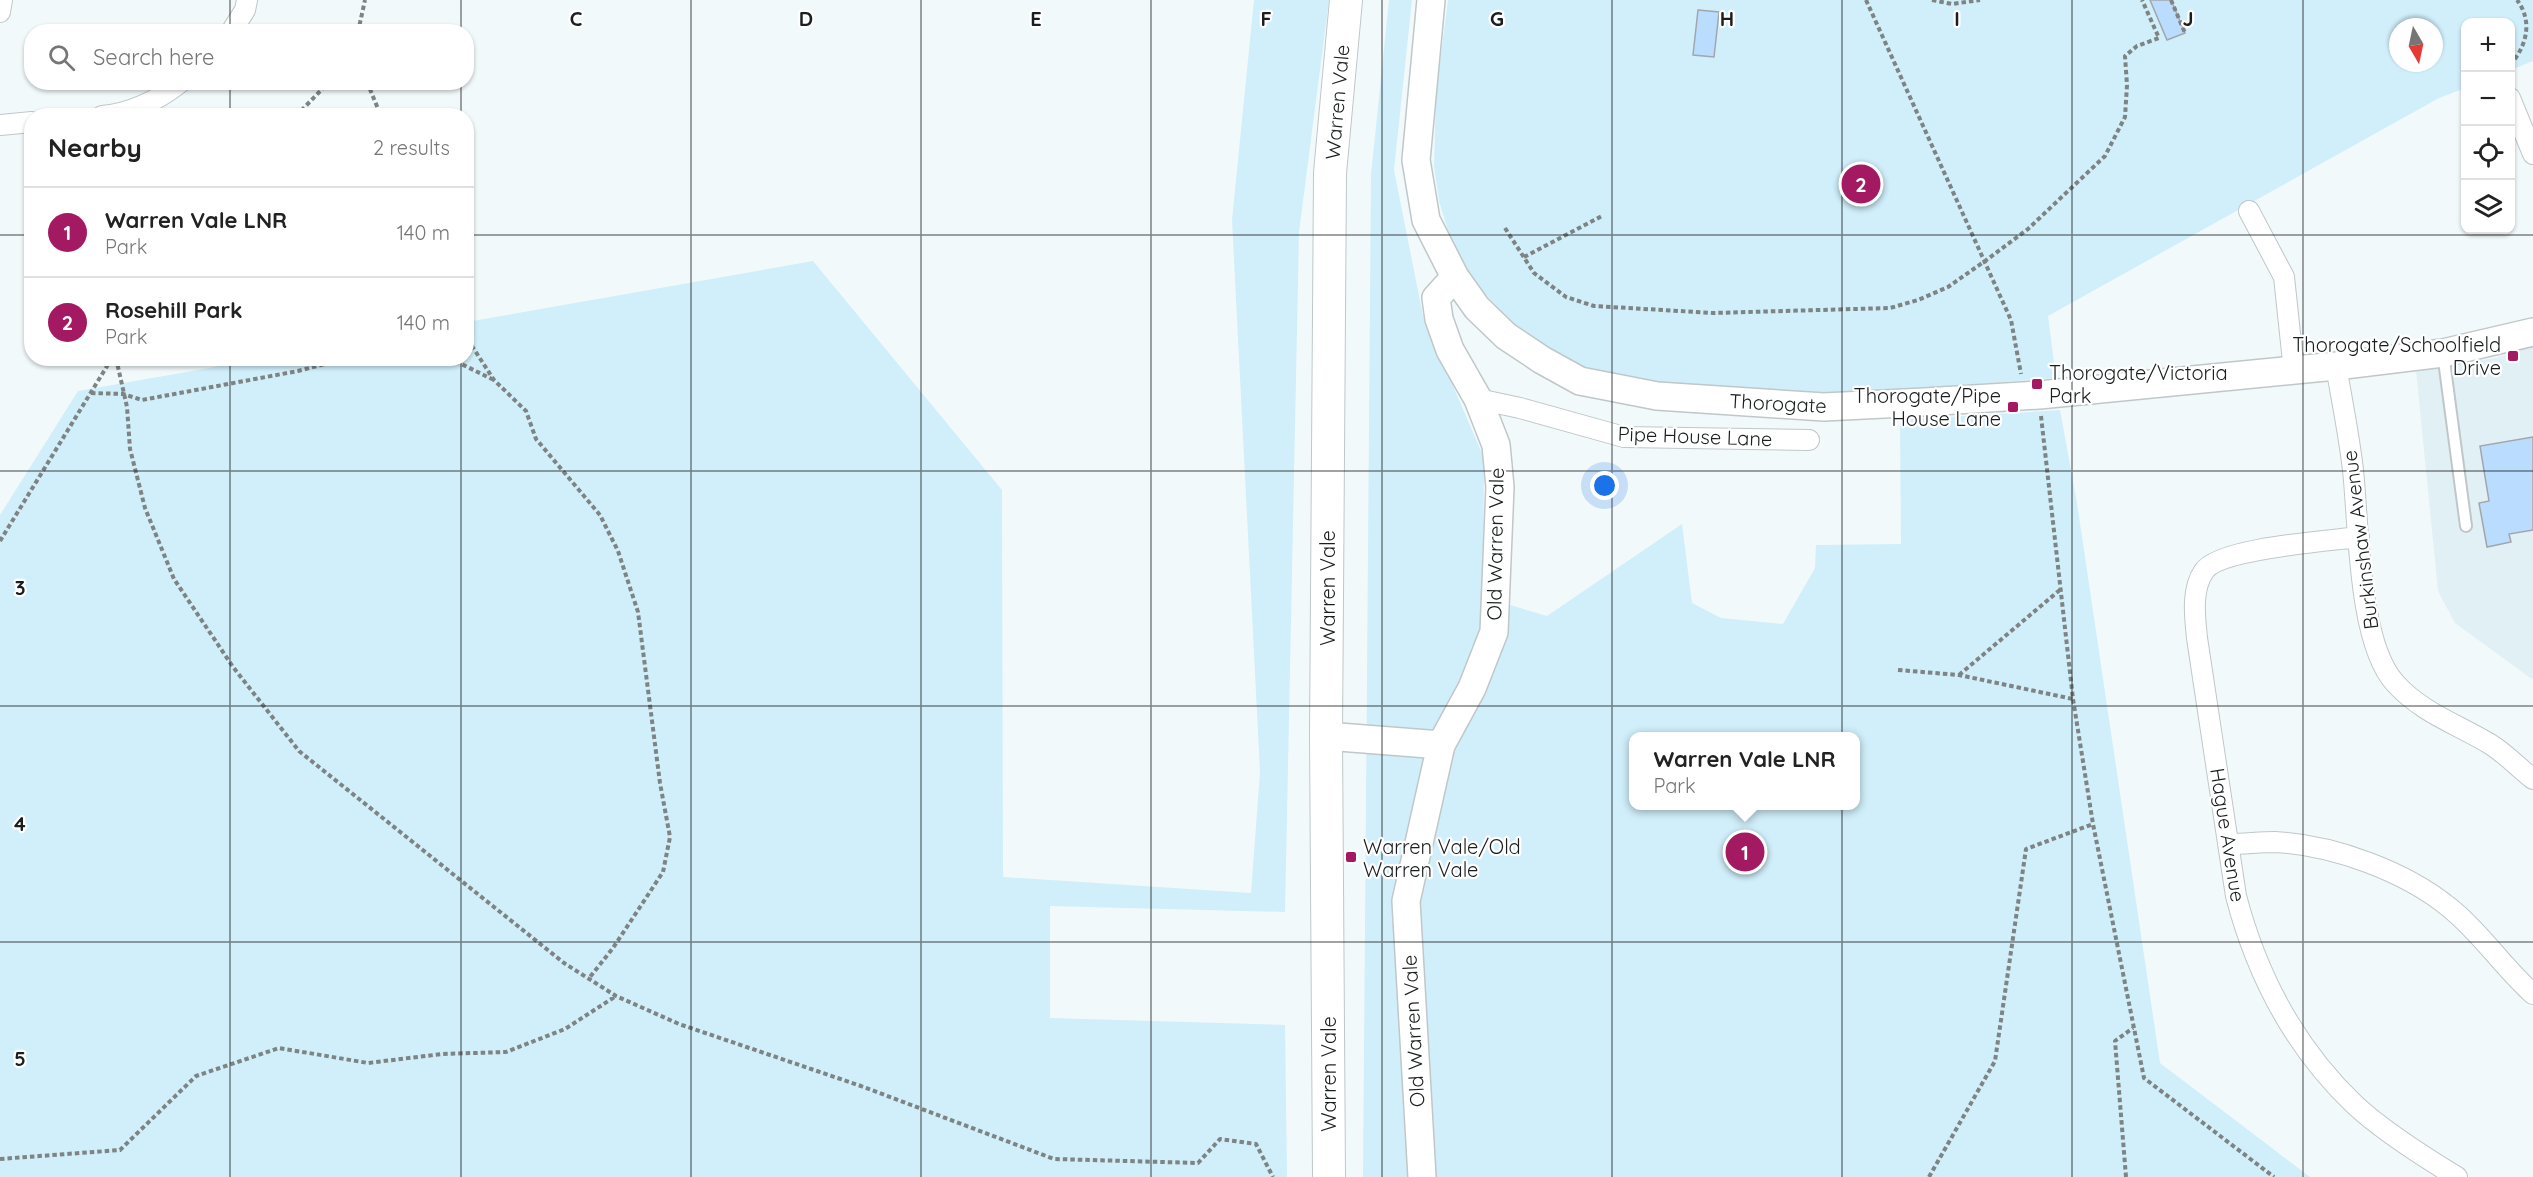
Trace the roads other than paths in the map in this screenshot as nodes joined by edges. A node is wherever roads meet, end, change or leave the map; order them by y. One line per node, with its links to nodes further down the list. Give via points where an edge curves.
1 (3, 0): 5 (street)
2 (247, 0): 6 (street)
3 (1346, 0): 23 (main road, Warren Vale, via 1330,173)
4 (1431, 0): 14 (street, via 1416,160 1426,220)
5 (0, 12)
6 (236, 24)
7 (169, 90): 8 (street)
8 (137, 108)
9 (2515, 108): 12 (street)
10 (0, 120): 11 (street)
11 (24, 122)
12 (2533, 154)
13 (2249, 211): 18 (street, via 2284,277)
14 (1455, 278): 18 (street, Thorogate, via 1477,308 1506,336 1542,360 1580,381 1657,396 1824,407 2032,395); 19 (street, Old Warren Vale, via 1436,297 1439,319 1450,350)
15 (2533, 332): 16 (street, Thorogate)
16 (2444, 353): 17 (street, Thorogate); 21 (lane)
17 (2336, 366): 18 (street, Thorogate); 22 (street, Burkinshaw Avenue)
18 (2294, 371)
19 (1478, 399): 20 (street, Pipe House Lane, via 1624,437); 24 (street, Old Warren Vale, via 1496,445 1500,487 1494,632 1472,688)
20 (1809, 440)
21 (2466, 526)
22 (2359, 537): 25 (street, Burkinshaw Avenue, via 2366,613 2380,662 2394,682 2438,718 2493,746); 26 (street, Hague Avenue, via 2240,553 2224,557 2205,570 2194,610)
23 (1326, 736): 24 (street); 28 (main road, Warren Vale)
24 (1441, 745): 29 (street, Old Warren Vale, via 1406,902)
25 (2533, 779)
26 (2229, 844): 27 (street, via 2276,842 2318,849 2395,874 2452,909); 30 (street, Hague Avenue, via 2247,938 2292,1030 2321,1070 2357,1107)
27 (2533, 994)
28 (1329, 1166)
29 (1422, 1177)
30 (2457, 1177)

